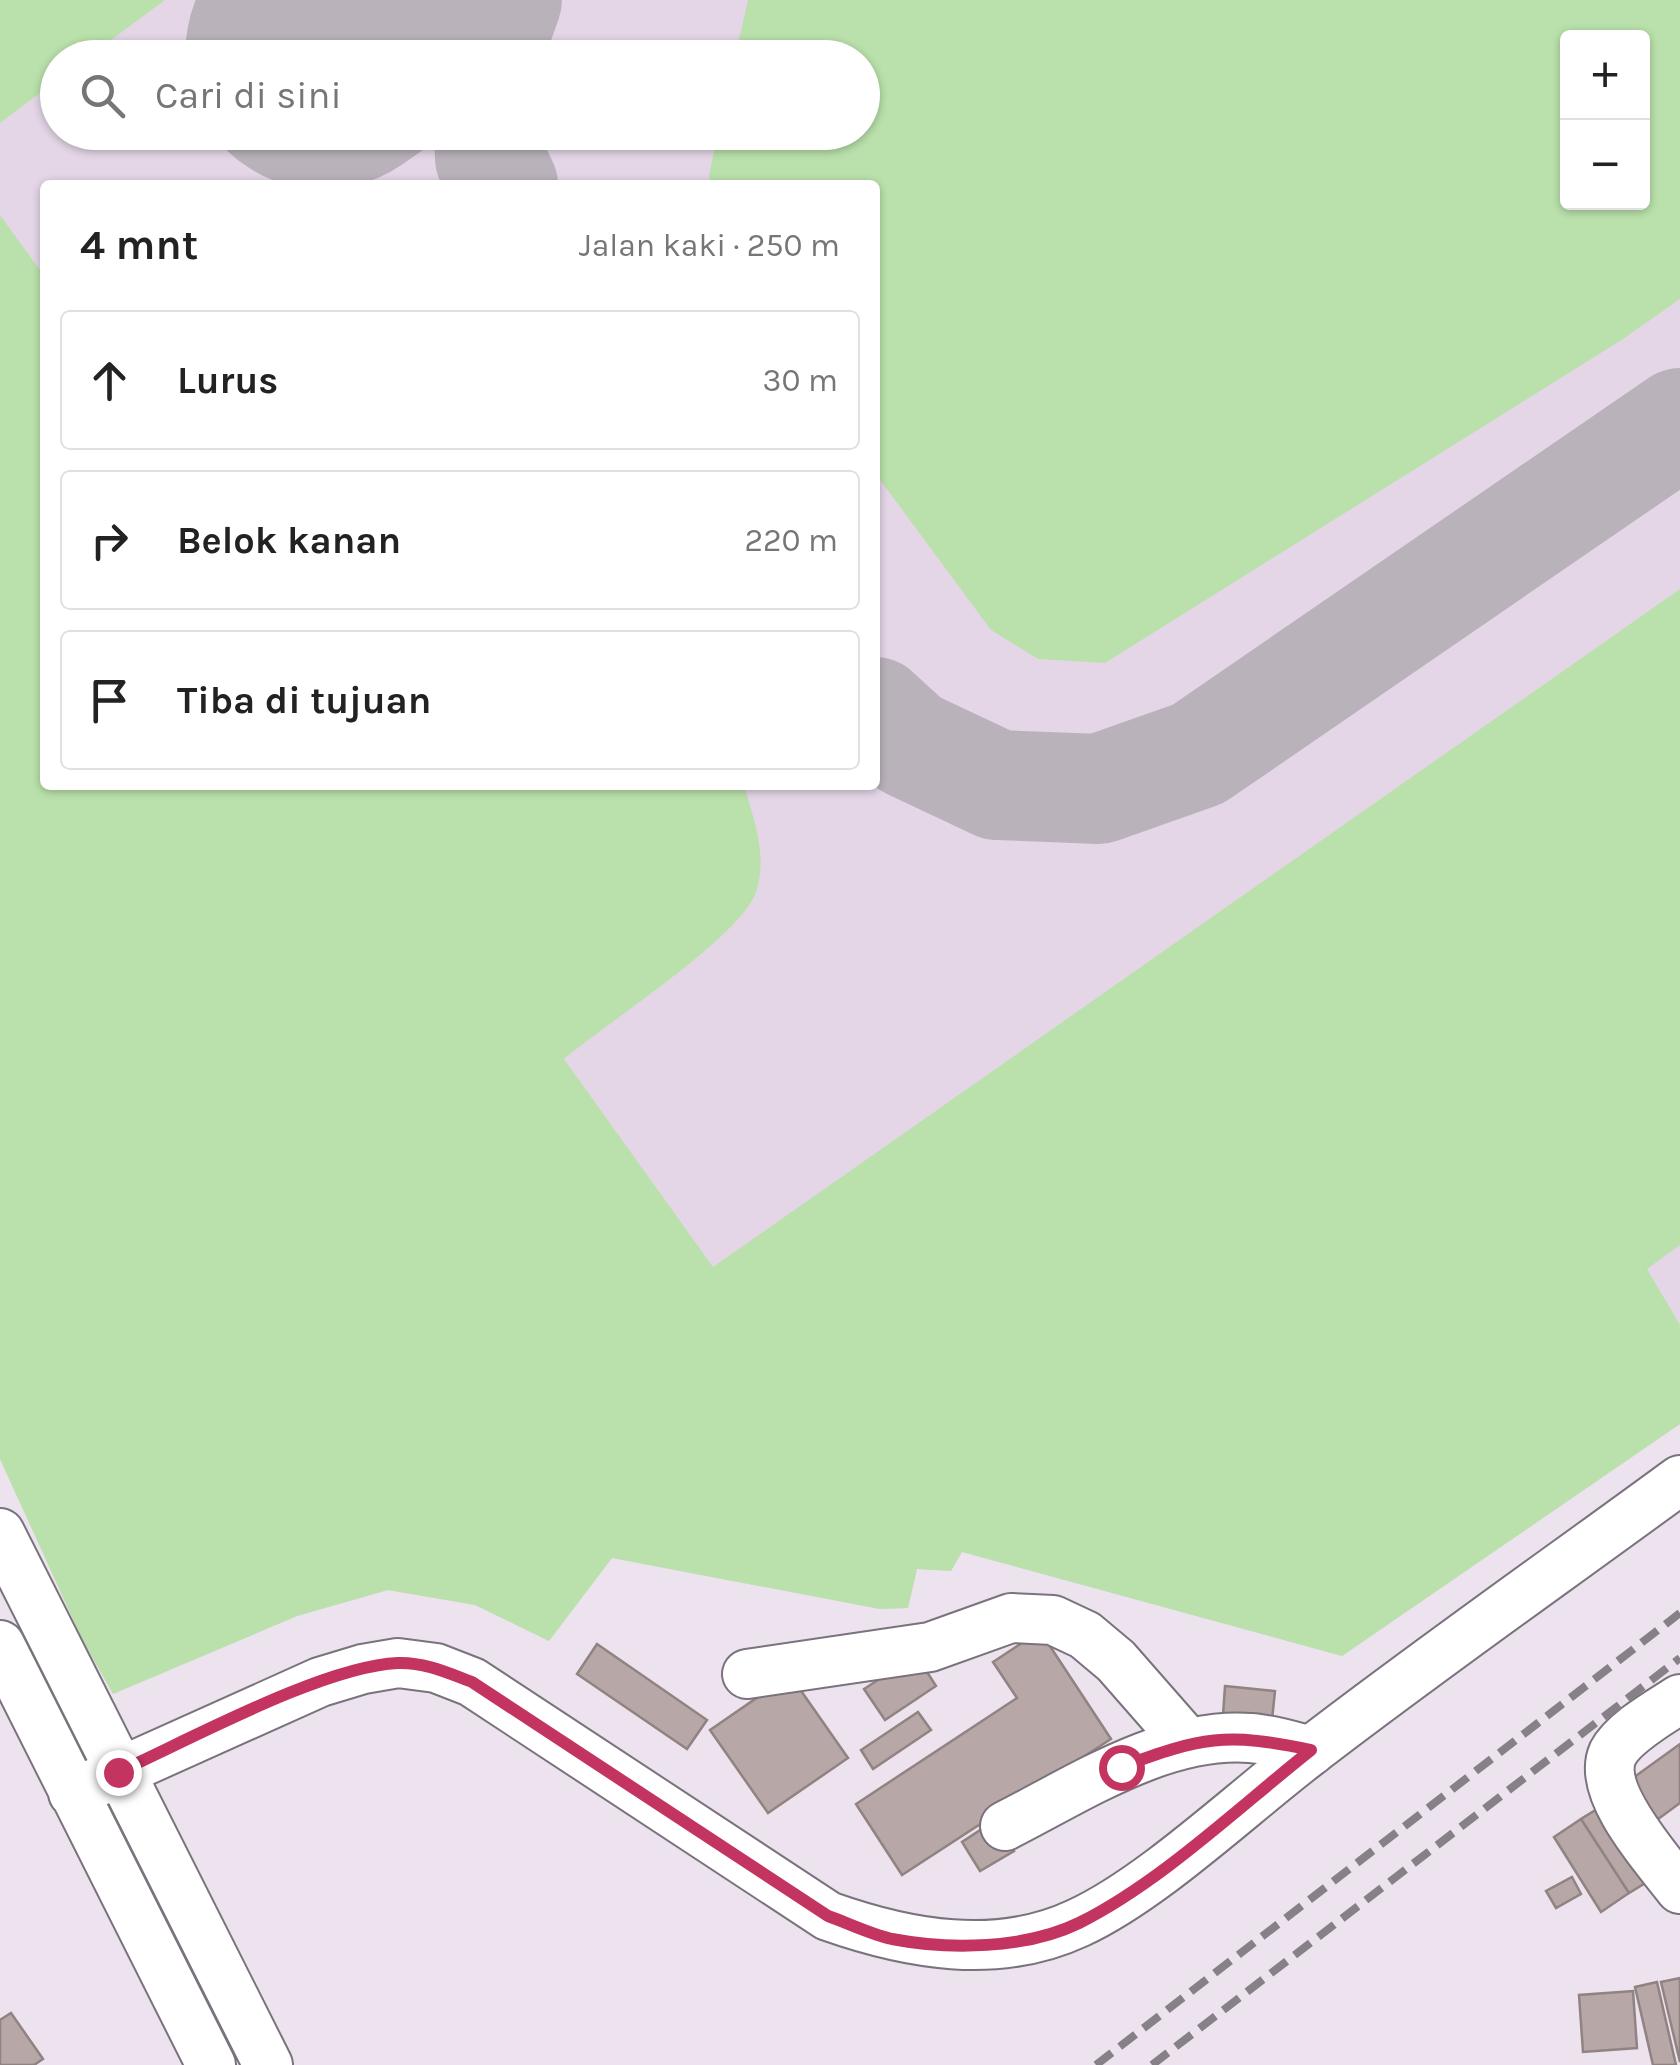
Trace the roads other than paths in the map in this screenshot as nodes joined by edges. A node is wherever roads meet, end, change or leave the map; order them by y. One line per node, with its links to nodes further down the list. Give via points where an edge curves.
1 (1680, 1480): 7 (street)
2 (0, 1533): 8 (street)
3 (0, 1645): 9 (street)
4 (747, 1674): 6 (street, via 930,1647 1010,1618 1054,1620 1086,1634 1116,1661)
5 (1680, 1699): 11 (street, via 1611,1758 1621,1809)
6 (1187, 1742): 7 (street, via 1251,1738); 10 (street)
7 (1311, 1750): 8 (street, via 1124,1897 1076,1924 1018,1940 950,1946 890,1938 828,1916 472,1682 436,1668 398,1663 320,1682)
8 (118, 1772): 9 (street); 13 (street)
9 (73, 1792): 12 (street)
10 (1005, 1826)
11 (1680, 1889)
12 (211, 2065)
13 (268, 2065)

